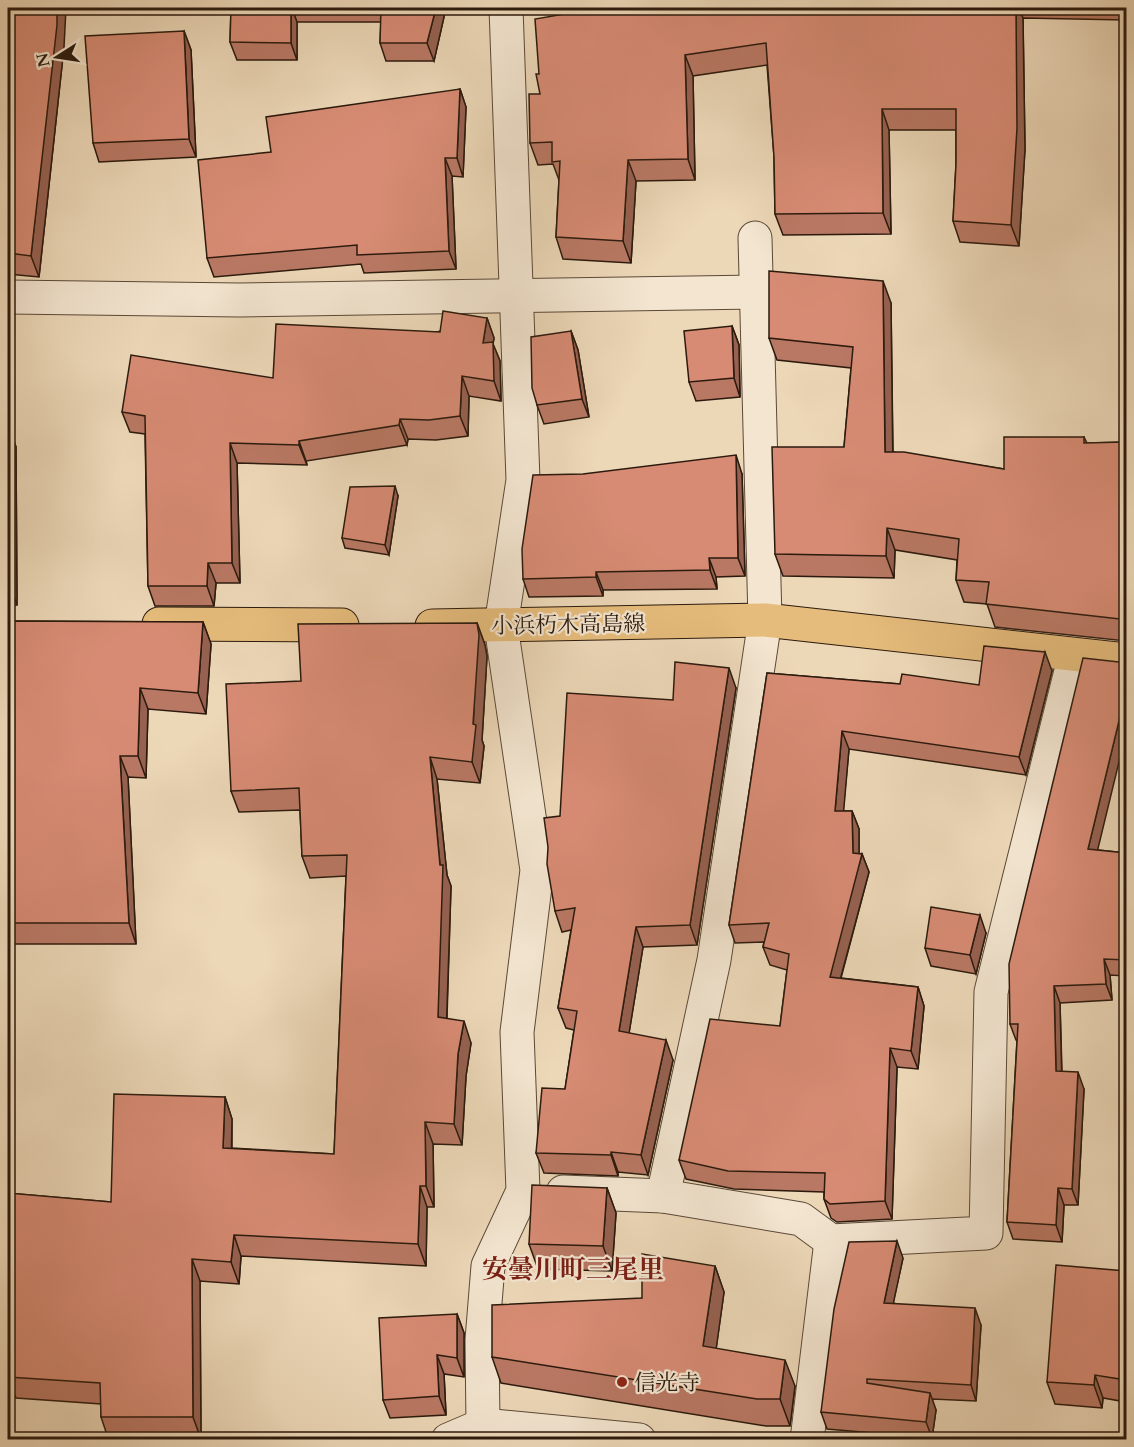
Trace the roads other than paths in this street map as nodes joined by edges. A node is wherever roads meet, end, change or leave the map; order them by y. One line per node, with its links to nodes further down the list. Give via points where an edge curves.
1 (506, 8): 4 (street)
2 (755, 238): 3 (street)
3 (757, 292): 4 (street); 6 (street)
4 (517, 294): 5 (street, via 240,300); 10 (street, via 523,480)
5 (8, 297)
6 (765, 620): 10 (main road, 小浜朽木高島線); 11 (main road, 小浜朽木高島線); 14 (street, via 714,960)
7 (125, 624): 8 (main road)
8 (372, 625)
9 (407, 626): 10 (main road, 小浜朽木高島線)
10 (501, 626): 13 (street, via 537,870 517,1032)
11 (1075, 655): 12 (main road, 小浜朽木高島線); 15 (street, via 992,992 986,1233)
12 (1126, 660)
13 (523, 1191): 14 (street); 16 (street, via 488,1266 482,1340)
14 (663, 1196): 15 (street, via 801,1219)
15 (831, 1241): 19 (street)
16 (483, 1425): 17 (street); 18 (street)
17 (448, 1440)
18 (639, 1440)
19 (807, 1440)

